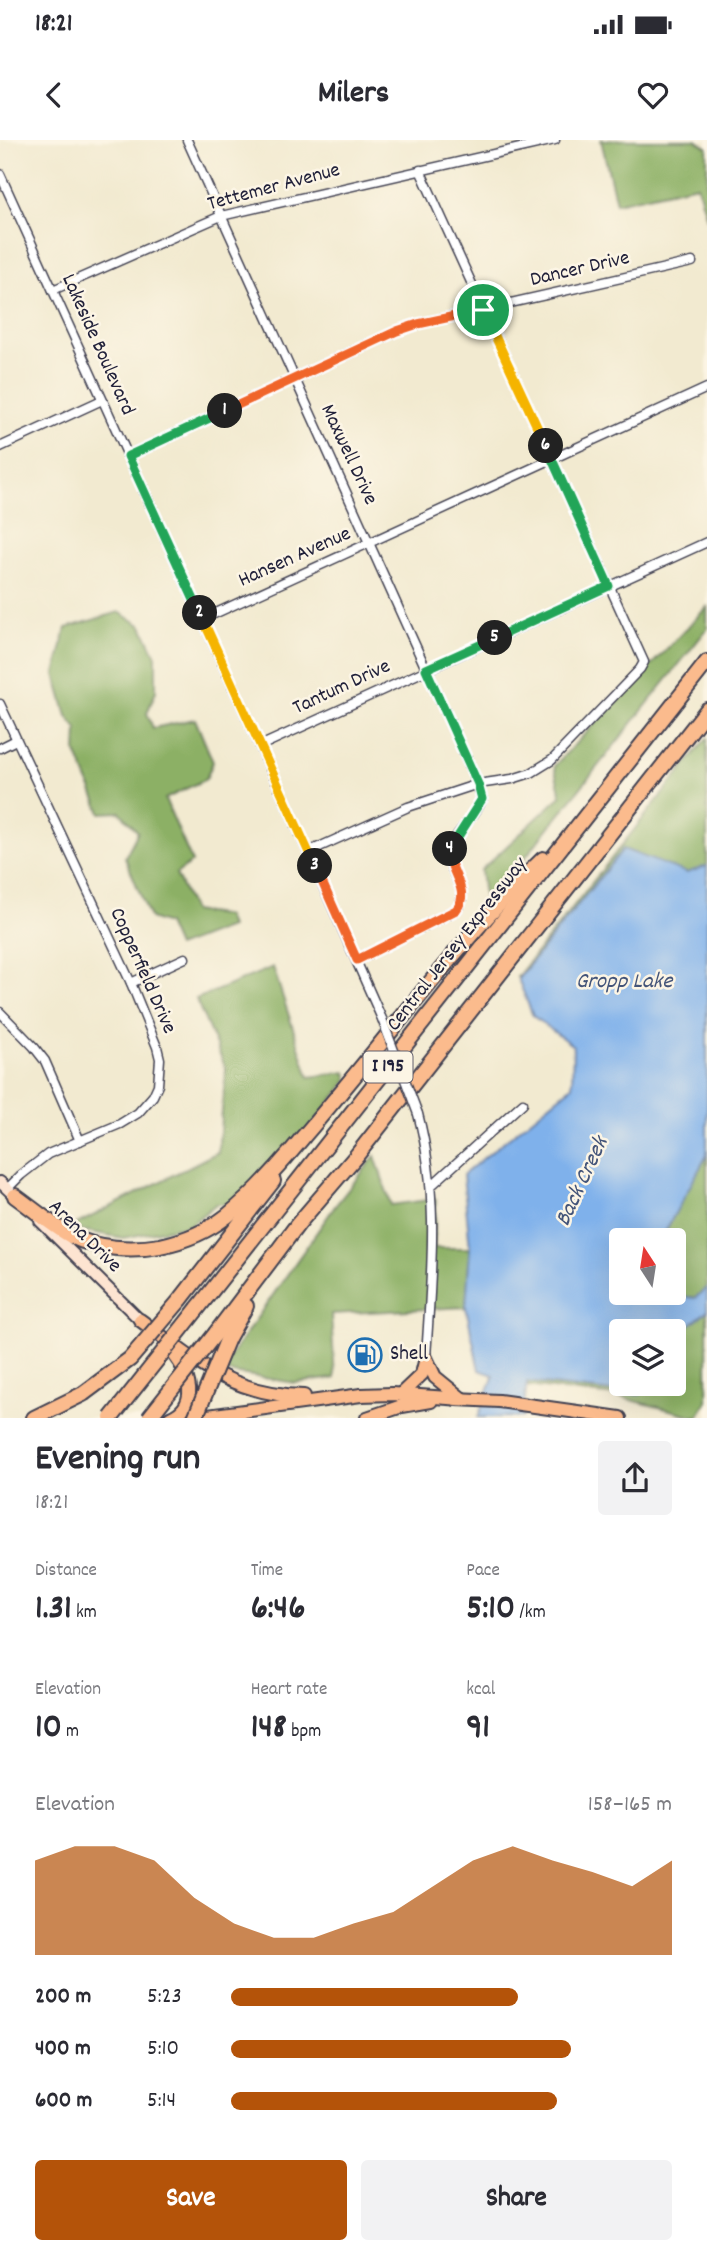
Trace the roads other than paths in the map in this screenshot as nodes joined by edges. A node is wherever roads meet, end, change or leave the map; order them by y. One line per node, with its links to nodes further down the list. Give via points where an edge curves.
1 (187, 140): 5 (street, Maxwell Drive)
2 (555, 140): 3 (street, Tettemer Avenue)
3 (420, 170): 5 (street, Tettemer Avenue); 8 (street)
4 (0, 174): 7 (street, Lakeside Boulevard)
5 (221, 216): 7 (street, Tettemer Avenue); 9 (street, Maxwell Drive)
6 (692, 262): 8 (street, Dancer Drive)
7 (53, 290): 11 (street, Lakeside Boulevard)
8 (483, 310): 9 (street, Dancer Drive, via 407,327); 14 (street)
9 (294, 379): 13 (street, Dancer Drive); 16 (street, Maxwell Drive)
10 (707, 388): 14 (street, Hansen Avenue)
11 (102, 400): 12 (street); 13 (street, Lakeside Boulevard)
12 (0, 447)
13 (128, 456): 18 (street, Lakeside Boulevard)
14 (552, 460): 16 (street, Hansen Avenue); 17 (street)
15 (707, 542): 17 (street, Tantum Drive)
16 (369, 543): 18 (street, Hansen Avenue); 20 (street, Maxwell Drive)
17 (609, 586): 20 (street, Tantum Drive); 26 (street, via 643,657 640,669 544,766 512,779)
18 (203, 619): 24 (street, Lakeside Boulevard)
19 (707, 662): 27 (highway, Central Jersey Expressway / I 195)
20 (426, 669): 24 (street, Tantum Drive); 26 (street, Maxwell Drive)
21 (0, 704): 23 (street, Copperfield Drive)
22 (707, 710): 39 (highway, I 195, via 298,1224 290,1243)
23 (16, 740): 25 (street); 31 (street, Copperfield Drive)
24 (260, 746): 28 (street, Lakeside Boulevard)
25 (0, 748)
26 (478, 784): 28 (street, via 408,807); 30 (street, via 480,806 454,841 449,856 463,893 460,905)
27 (577, 827): 34 (highway, via 474,932); 46 (highway, Central Jersey Expressway / I 195, bridge)
28 (309, 852): 30 (street, Lakeside Boulevard)
29 (185, 958): 31 (street)
30 (357, 960): 36 (street, Lakeside Boulevard, bridge, via 418,1114)
31 (131, 983): 35 (street, Copperfield Drive, via 157,1047 158,1085 130,1119)
32 (0, 1012): 35 (street, via 45,1061)
33 (523, 1103): 36 (street)
34 (327, 1110): 37 (highway, via 228,1215 178,1241 141,1248 87,1242); 45 (highway, bridge, via 130,1359 83,1394)
35 (80, 1141): 37 (street, Copperfield Drive, via 48,1154)
36 (431, 1186): 40 (street, Lakeside Boulevard)
37 (7, 1189): 38 (main road, Arena Drive)
38 (140, 1320): 42 (main road, via 206,1369 247,1388 289,1396); 48 (main road, via 172,1351 189,1381 186,1405)
39 (222, 1336): 47 (highway, bridge); 49 (highway, bridge)
40 (426, 1358): 41 (main road, via 422,1374); 43 (main road, via 435,1377)
41 (401, 1394): 42 (main road); 43 (main road)
42 (360, 1395): 44 (main road)
43 (466, 1399): 51 (main road, via 402,1406); 52 (main road)
44 (232, 1412): 49 (main road); 50 (main road)
45 (34, 1418)
46 (111, 1418)
47 (149, 1418)
48 (170, 1418)
49 (194, 1418)
50 (264, 1418)
51 (368, 1418)
52 (620, 1418)

